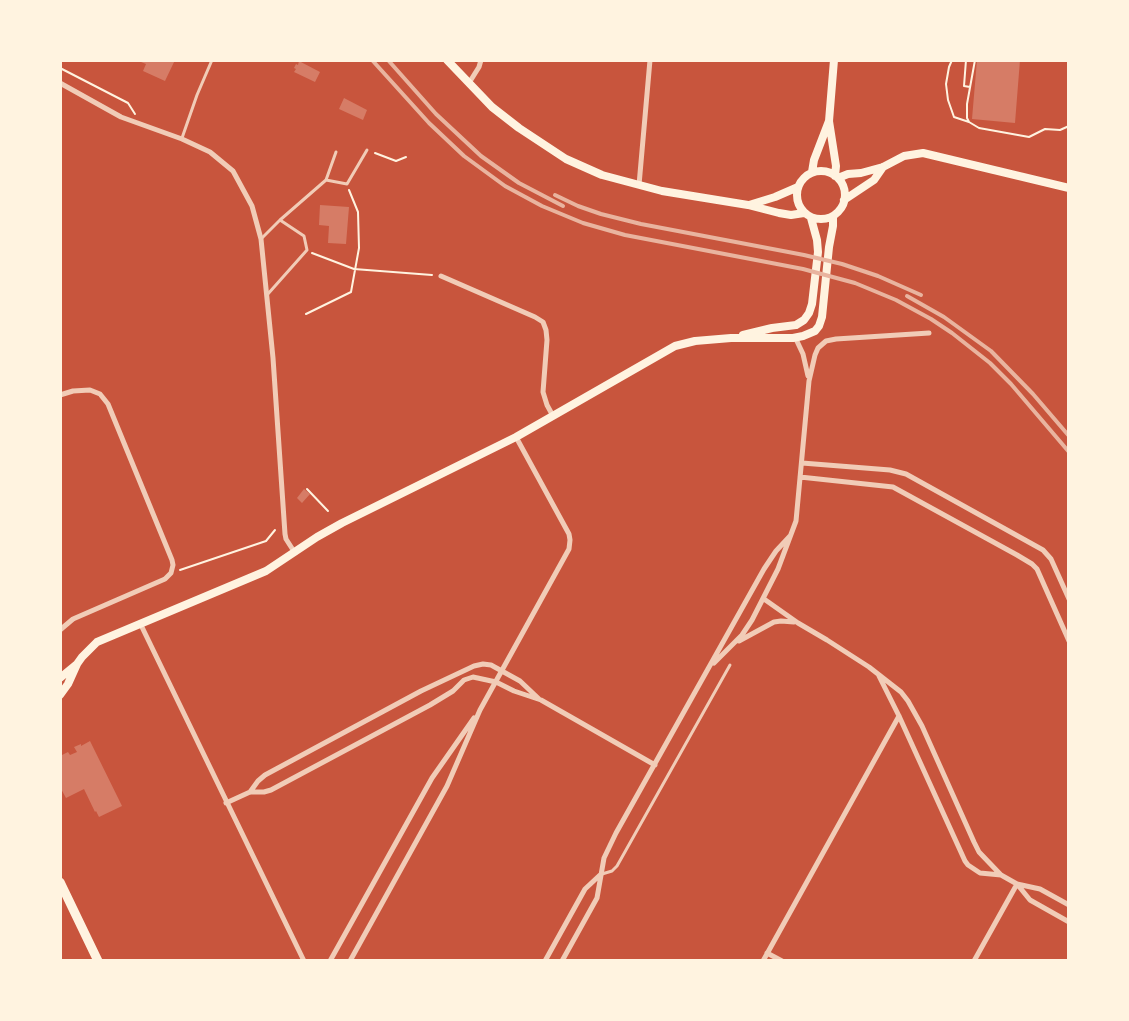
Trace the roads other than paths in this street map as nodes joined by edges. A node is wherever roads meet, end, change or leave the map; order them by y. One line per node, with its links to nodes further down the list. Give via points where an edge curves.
1 (212, 60): 9 (lane)
2 (447, 60): 7 (main road)
3 (481, 60): 7 (street)
4 (650, 60): 16 (street)
5 (834, 60): 8 (main road)
6 (60, 83): 9 (street, via 134,123)
7 (469, 83): 16 (main road, via 501,114 566,159)
8 (829, 121): 13 (main road); 14 (main road)
9 (182, 139): 24 (street, via 210,152 233,171 252,206)
10 (367, 150): 15 (lane, via 347,184)
11 (336, 152): 15 (lane)
12 (883, 167): 14 (main road); 18 (main road, via 904,156 928,154); 19 (main road, via 874,180)
13 (812, 172): 14 (main road, via 828,172); 17 (main road)
14 (836, 177): 19 (main road, via 845,192)
15 (326, 180): 23 (lane)
16 (639, 185): 20 (main road)
17 (798, 187): 20 (main road); 21 (main road, via 797,201)
18 (1069, 188)
19 (844, 200): 22 (main road)
20 (748, 205): 21 (main road)
21 (808, 216): 22 (main road, via 818,220); 28 (main road, via 817,245 810,312 794,326)
22 (833, 216): 29 (main road, via 822,317 815,331)
23 (280, 220): 24 (lane); 26 (lane, via 304,236 307,250)
24 (261, 239): 26 (street)
25 (441, 276): 32 (street, via 543,322 547,340 543,392)
26 (266, 295): 39 (street, via 283,521 286,539)
27 (929, 333): 30 (street, via 824,342 815,354)
28 (731, 338): 29 (main road); 32 (main road, via 675,346)
29 (795, 338): 30 (street)
30 (809, 381): 34 (street)
31 (60, 395): 44 (street, via 90,390 108,404 173,565 165,579 73,619)
32 (553, 416): 33 (main road)
33 (516, 437): 39 (main road, via 342,523); 49 (street, via 570,542)
34 (802, 463): 35 (street); 36 (street)
35 (841, 466): 37 (street); 40 (street, via 906,474 1039,547 1051,559)
36 (800, 477): 37 (street); 38 (street, via 797,519)
37 (839, 481): 45 (street, via 896,488 1032,564)
38 (790, 536): 41 (street); 50 (street, via 769,560)
39 (295, 553): 42 (main road, via 266,571)
40 (1069, 598)
41 (764, 599): 43 (street); 46 (street, via 745,631)
42 (140, 623): 47 (main road, via 97,642); 60 (street)
43 (798, 623): 46 (street, via 774,622); 51 (street)
44 (60, 630)
45 (1069, 641)
46 (730, 646): 50 (street)
47 (77, 664): 52 (main road); 54 (main road)
48 (730, 665): 61 (lane, via 617,866)
49 (502, 671): 53 (street); 55 (street); 59 (street, via 483,664 453,675 265,775)
50 (707, 671): 58 (street)
51 (878, 674): 57 (street); 62 (street, via 908,701 974,842)
52 (60, 678)
53 (495, 682): 55 (street); 56 (street); 59 (street, via 476,677 466,679 430,705 271,790)
54 (60, 695)
55 (540, 700): 58 (street)
56 (480, 710): 70 (street, via 432,778); 71 (street, via 447,786)
57 (899, 716): 62 (street, via 965,861 980,873); 67 (street)
58 (655, 765): 61 (street, via 604,856)
59 (250, 792): 60 (street)
60 (226, 803): 69 (street)
61 (600, 875): 72 (street, via 585,889); 73 (street, via 597,898)
62 (1001, 875): 64 (street)
63 (60, 882): 68 (main road)
64 (1017, 884): 65 (street, via 1040,889); 66 (street, via 1030,900); 76 (street)
65 (1069, 905)
66 (1069, 922)
67 (767, 953): 74 (street); 75 (street)
68 (98, 961)
69 (304, 961)
70 (330, 961)
71 (350, 961)
72 (545, 961)
73 (562, 961)
74 (763, 961)
75 (782, 961)
76 (974, 961)

